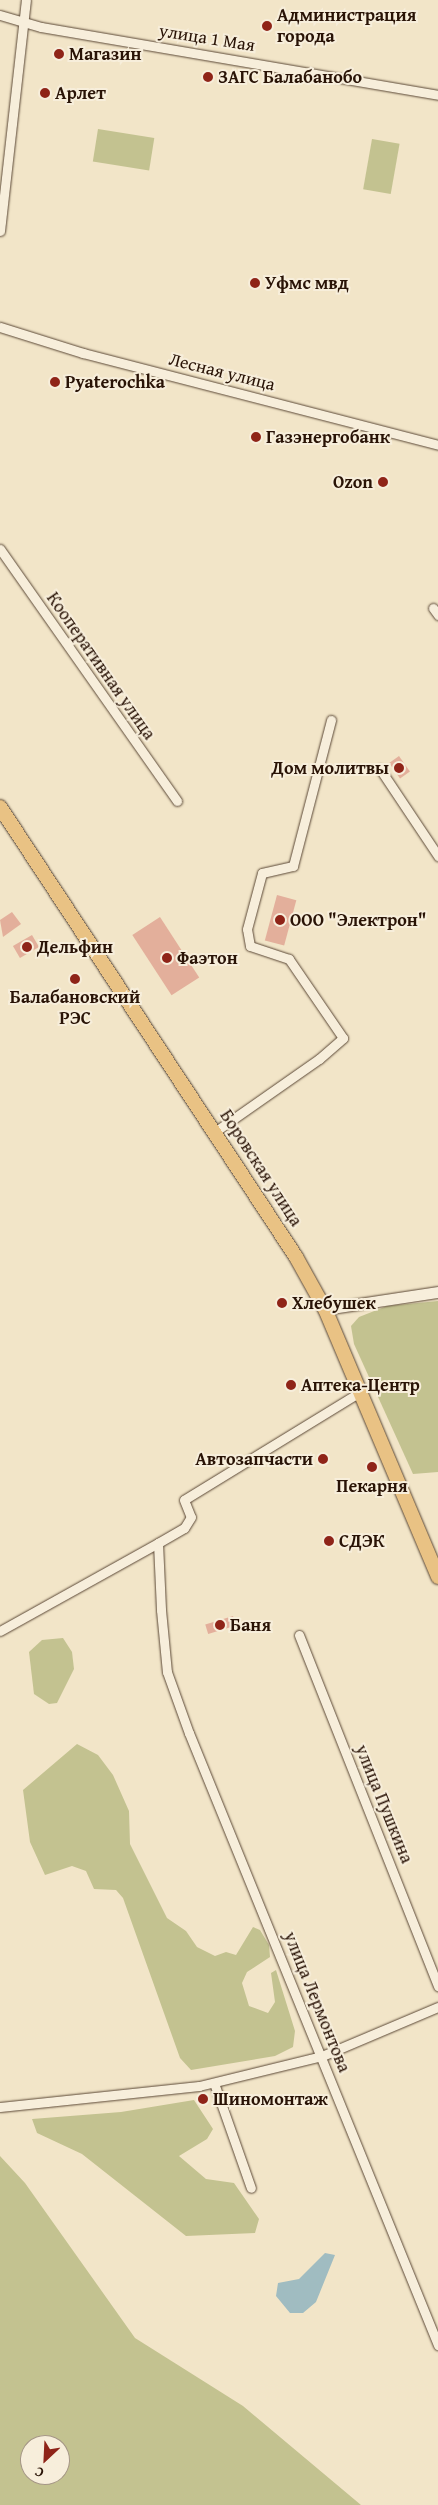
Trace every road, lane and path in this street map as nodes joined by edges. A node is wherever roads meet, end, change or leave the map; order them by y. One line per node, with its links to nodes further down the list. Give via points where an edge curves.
1 (26, 0): 3 (street)
2 (0, 15): 3 (street, улица 1 Мая)
3 (24, 22): 4 (street, улица 1 Мая); 5 (street)
4 (438, 95)
5 (0, 231)
6 (0, 326): 7 (street, Лесная улица, via 92,356)
7 (438, 445)
8 (0, 549): 11 (street, Кооперативная улица)
9 (331, 720): 14 (street, via 293,866 262,873 248,914 250,946 289,959 343,1038 319,1059)
10 (380, 770): 13 (street)
11 (177, 801)
12 (0, 806): 14 (main road, Боровская улица)
13 (438, 856)
14 (216, 1131): 16 (main road, Боровская улица)
15 (438, 1292): 16 (street)
16 (325, 1309): 17 (main road, Боровская улица)
17 (360, 1392): 18 (street, via 184,1500 191,1517 184,1528); 19 (main road, Боровская улица)
18 (158, 1543): 20 (street); 24 (street, улица Лермонтова, via 167,1672)
19 (438, 1577)
20 (0, 1631)
21 (299, 1635): 22 (street, улица Пушкина)
22 (438, 1986)
23 (438, 2008): 24 (street)
24 (322, 2056): 25 (street); 28 (street, улица Лермонтова)
25 (214, 2083): 26 (street); 27 (street)
26 (0, 2107)
27 (251, 2188)
28 (438, 2345)

